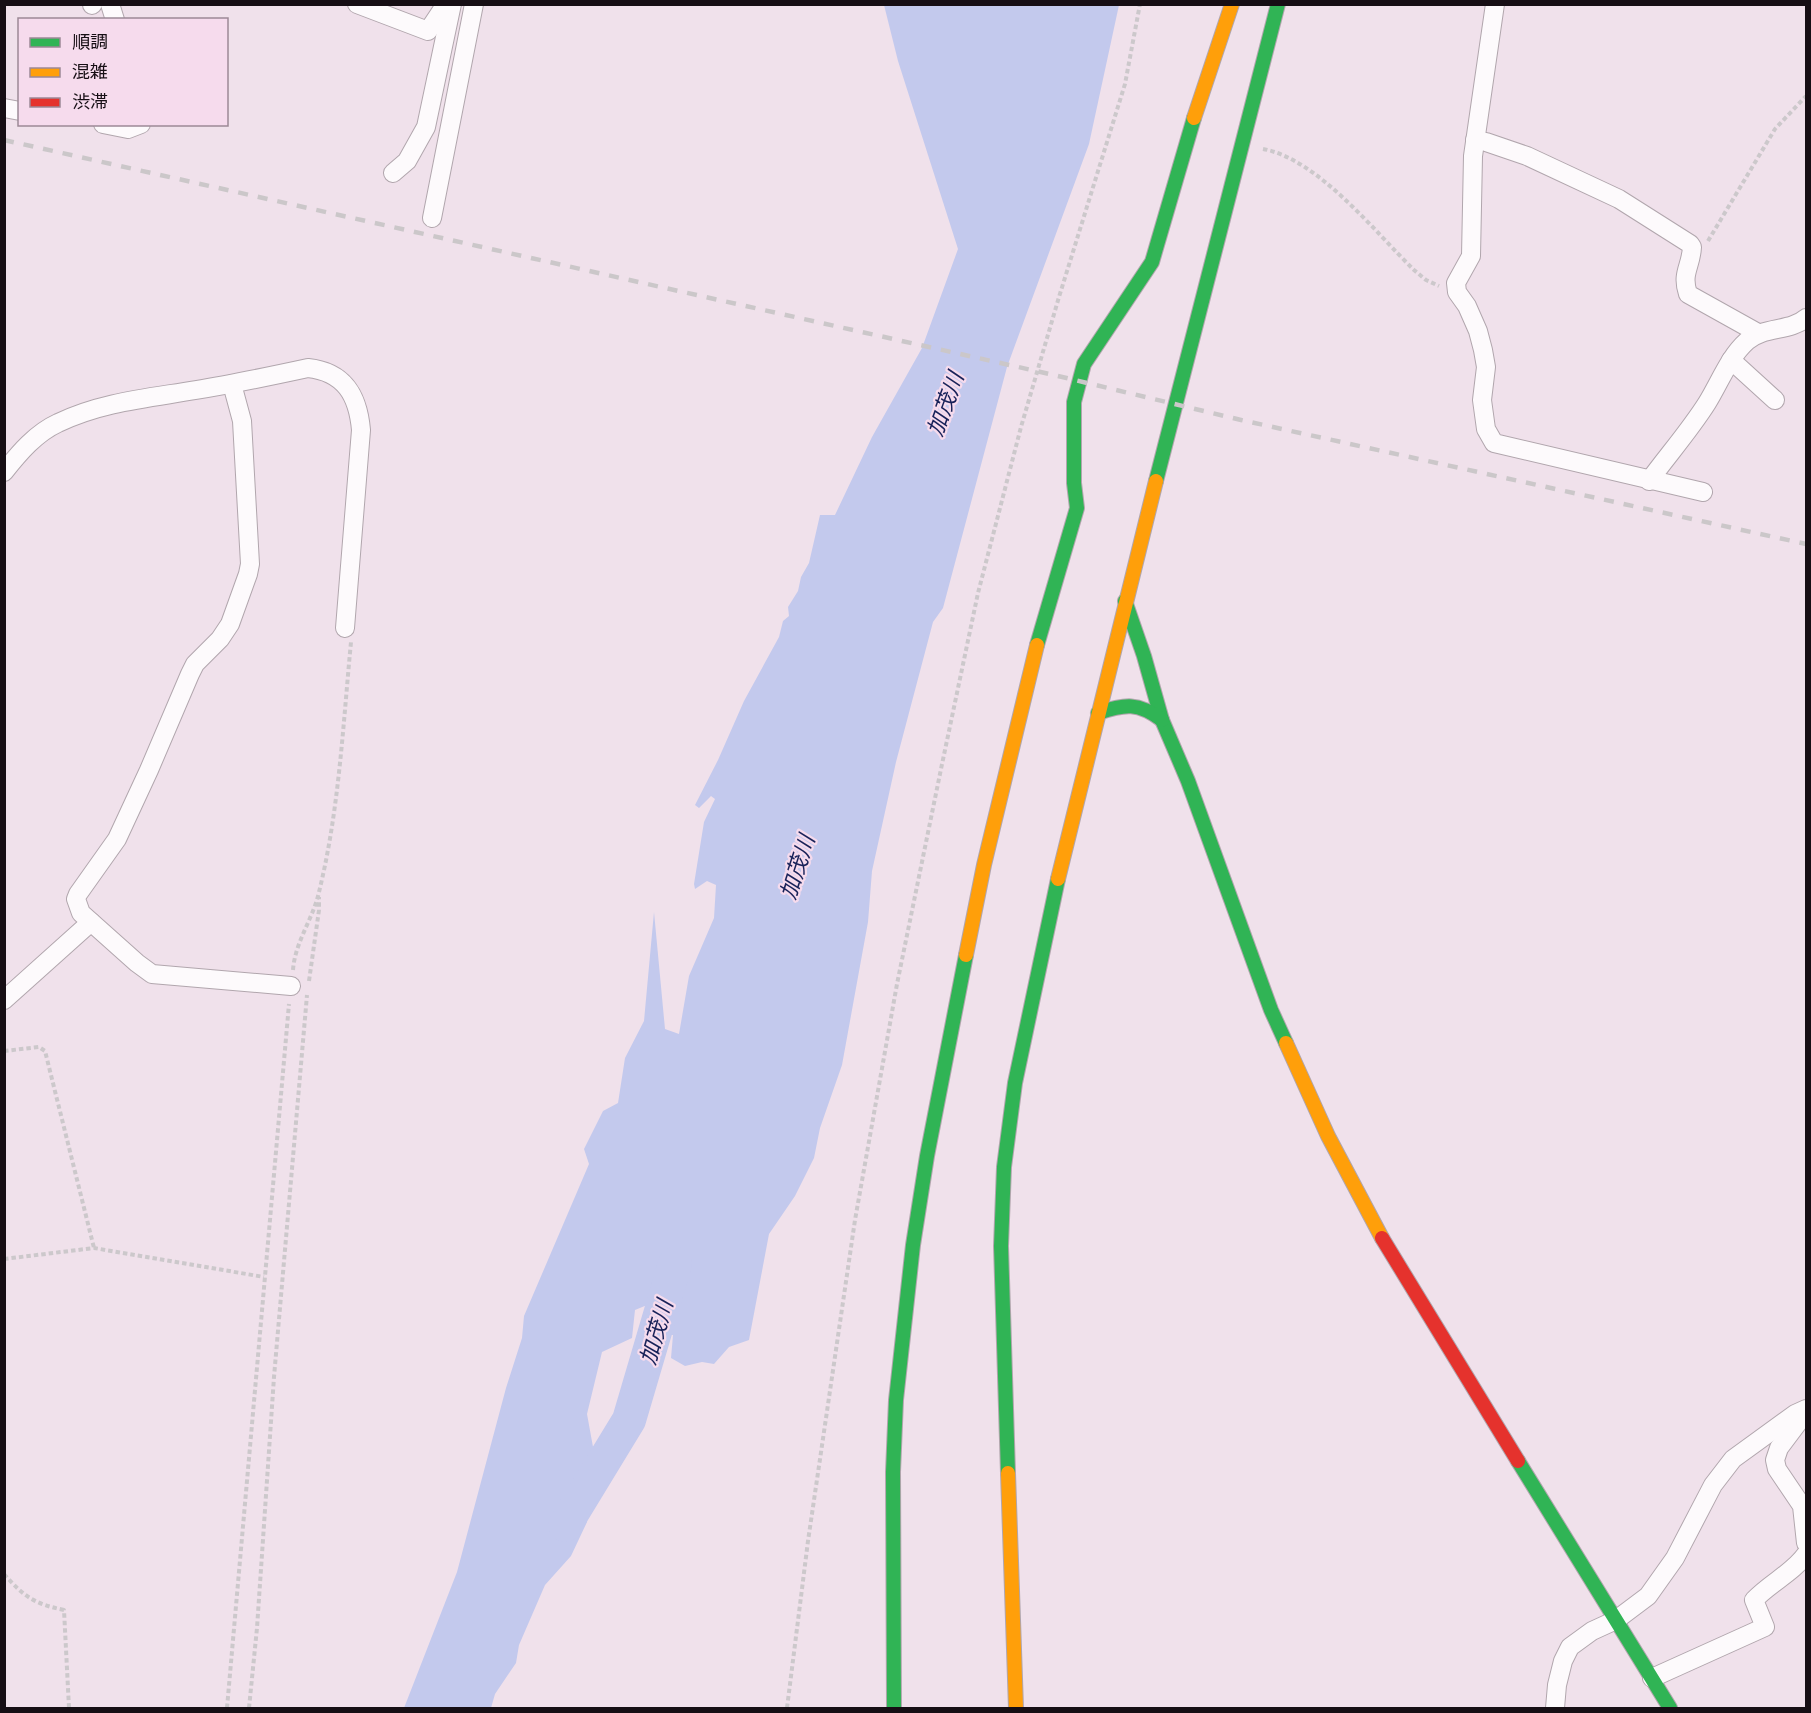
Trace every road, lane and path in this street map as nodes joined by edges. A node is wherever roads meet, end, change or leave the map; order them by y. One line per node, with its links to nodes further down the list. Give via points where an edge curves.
1 (357, 4): 2 (street, via 428,31)
2 (446, 4)
3 (452, 4): 14 (street, via 426,128 407,161)
4 (474, 4): 15 (street)
5 (1140, 4): 48 (path, via 1125,84 1059,297 998,515 939,781 897,984 855,1220)
6 (1232, 4): 49 (street, via 1152,262 1084,364 1074,402 1077,508 1029,670 984,864 927,1156 903,1324 893,1472)
7 (1278, 4): 13 (street)
8 (1495, 4): 12 (street)
9 (1806, 96): 16 (path, via 1775,129 1706,245)
10 (114, 126): 11 (street)
11 (136, 126)
12 (1475, 141): 16 (street, via 1527,156 1619,199); 17 (street, via 1471,256)
13 (1242, 146): 17 (path, via 1278,152 1298,163 1349,204 1426,280 1447,290); 26 (street)
14 (393, 173)
15 (432, 218)
16 (1692, 247): 19 (street, via 1683,281 1688,294)
17 (1457, 287): 24 (street, via 1483,350 1485,429 1494,443)
18 (1806, 318): 19 (street)
19 (1758, 333): 20 (street)
20 (1731, 360): 22 (street); 24 (street, via 1706,405)
21 (232, 384): 23 (street, via 109,404 82,413 40,433); 27 (street, via 308,368 322,369 345,384 354,398 361,430); 31 (street, via 244,447 248,574 230,624 190,674 117,839 78,894 77,905)
22 (1775, 400)
23 (4, 472)
24 (1649, 481): 25 (street)
25 (1703, 492)
26 (1125, 602): 28 (street); 29 (street)
27 (345, 628): 30 (path, via 351,637 344,724)
28 (1098, 713): 29 (street, via 1137,705); 50 (street, via 1015,1083 1004,1167 1001,1246)
29 (1162, 720): 43 (street, via 1271,1010 1328,1136 1392,1257)
30 (319, 894): 32 (path, via 294,957); 47 (path, via 306,1002)
31 (91, 922): 32 (street, via 152,974); 33 (street)
32 (291, 986): 37 (path)
33 (4, 1000)
34 (4, 1051): 35 (path, via 39,1047 45,1051)
35 (94, 1248): 36 (path); 37 (path)
36 (4, 1259)
37 (264, 1277): 46 (path)
38 (1806, 1409): 39 (street, via 1775,1460); 43 (street, via 1733,1459 1713,1485 1661,1579 1648,1596)
39 (1805, 1515): 40 (street)
40 (1806, 1544)
41 (1806, 1554): 44 (street, via 1800,1564 1754,1600 1765,1627)
42 (4, 1574): 45 (path, via 33,1601 64,1610)
43 (1616, 1620): 44 (street); 51 (street, via 1570,1647 1557,1685)
44 (1652, 1678): 52 (street)
45 (69, 1708)
46 (227, 1708)
47 (249, 1708)
48 (787, 1708)
49 (894, 1708)
50 (1016, 1708)
51 (1555, 1708)
52 (1670, 1708)

